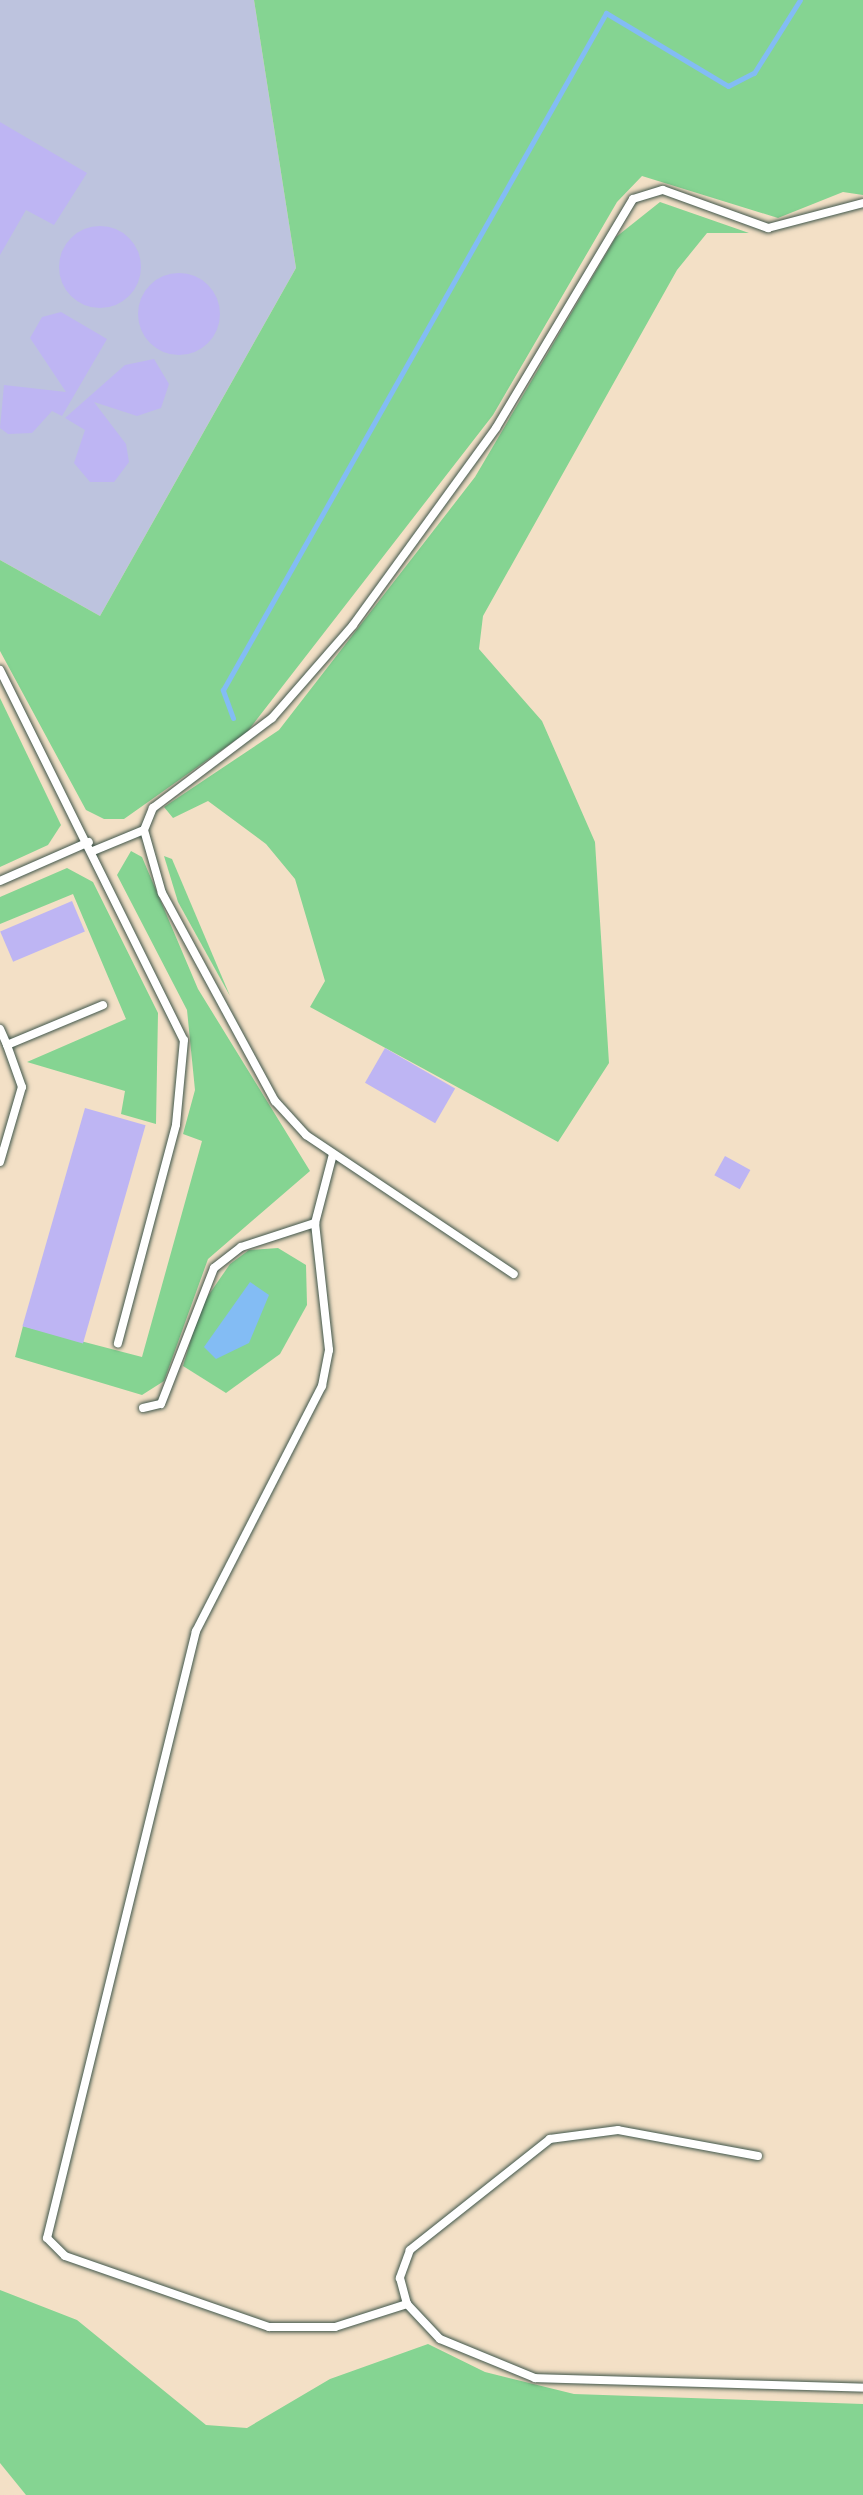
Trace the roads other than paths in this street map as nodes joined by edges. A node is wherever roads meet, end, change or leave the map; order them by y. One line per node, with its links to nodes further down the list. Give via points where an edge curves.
1 (863, 202): 3 (lane, via 768,228 663,190 634,199 496,428 353,625 272,718 153,808)
2 (0, 670): 4 (lane)
3 (144, 830): 4 (lane); 9 (lane, via 162,892 216,1000 275,1101)
4 (91, 846): 5 (lane); 13 (lane, via 184,1040 176,1125)
5 (0, 882)
6 (102, 1004): 8 (lane)
7 (0, 1028): 8 (lane)
8 (8, 1046): 10 (lane, via 22,1086)
9 (333, 1154): 11 (lane); 12 (lane)
10 (0, 1162)
11 (315, 1223): 14 (lane, via 241,1247 214,1268 161,1404); 16 (lane, via 329,1350 322,1386 196,1631 46,2238 65,2256 268,2327 335,2327)
12 (514, 1274)
13 (118, 1343)
14 (143, 1408)
15 (758, 2156): 16 (lane, via 618,2130 550,2139 410,2250 400,2278)
16 (407, 2304): 17 (lane, via 440,2339 536,2378)
17 (863, 2388)

